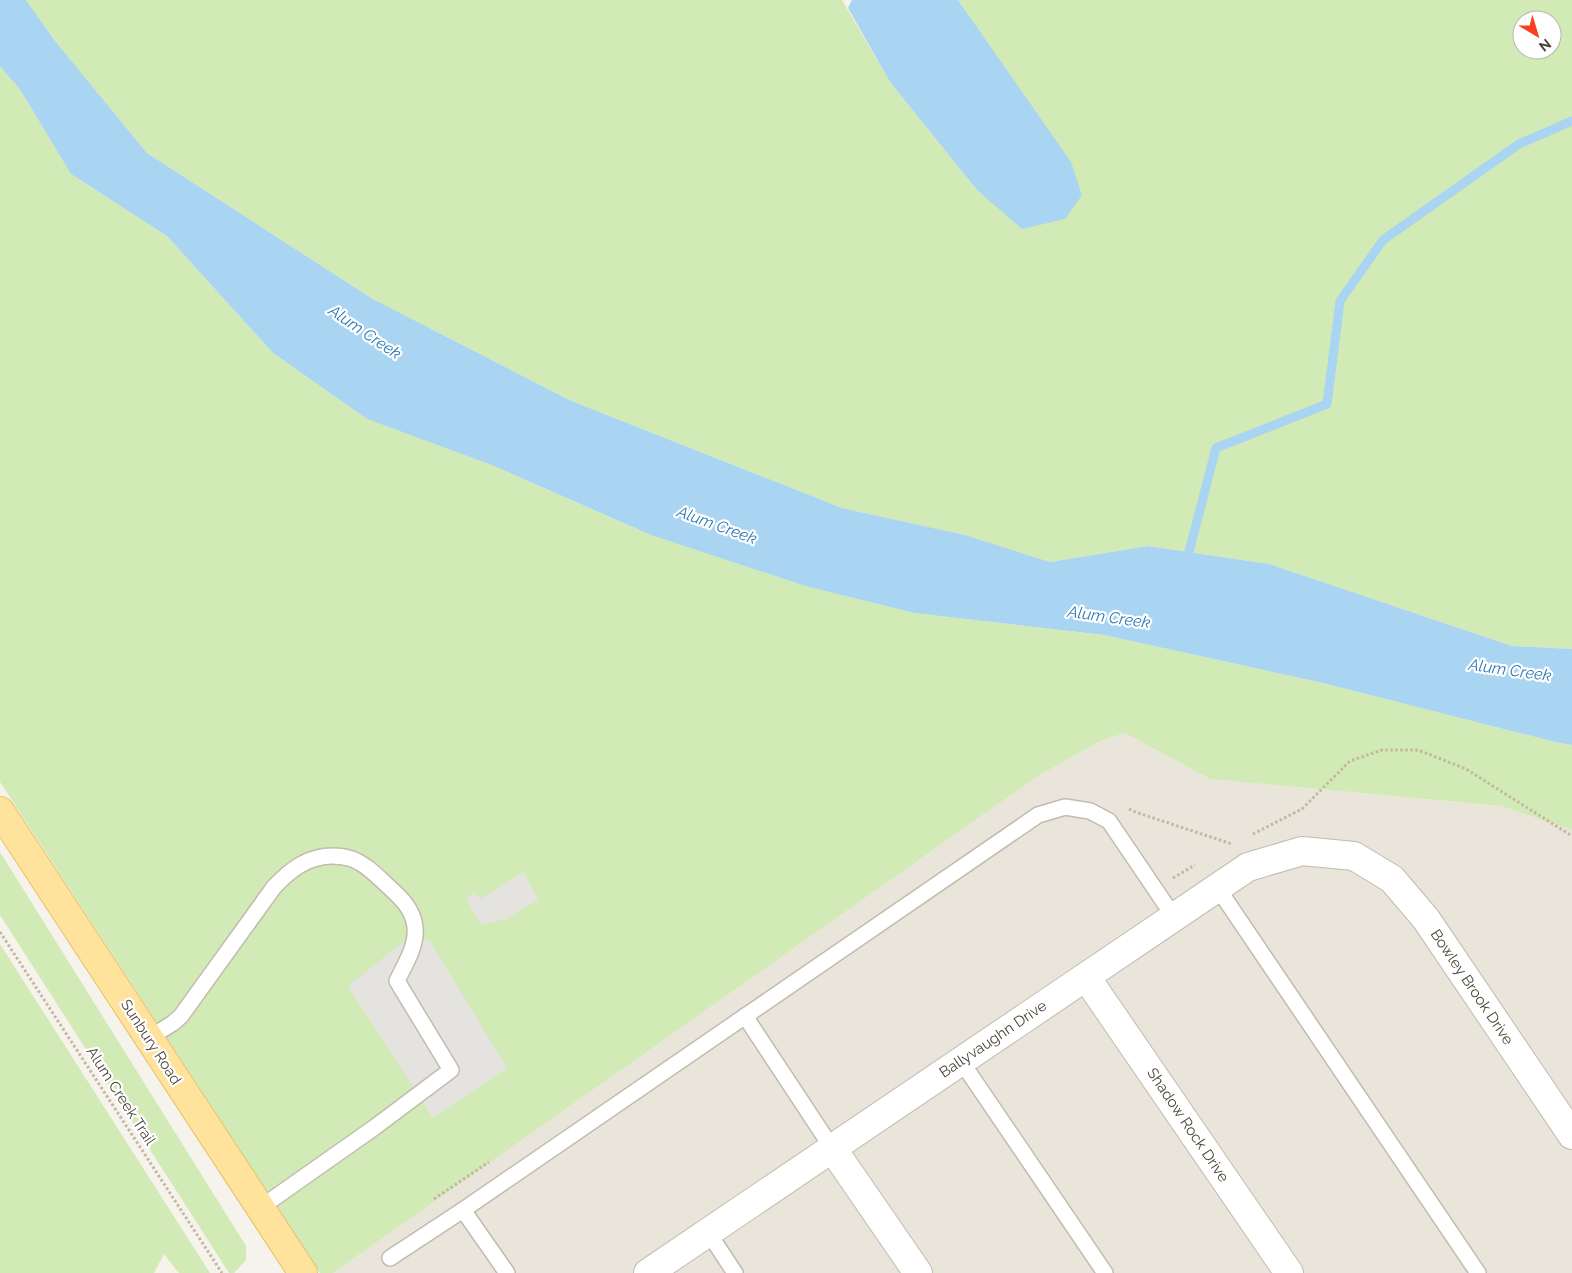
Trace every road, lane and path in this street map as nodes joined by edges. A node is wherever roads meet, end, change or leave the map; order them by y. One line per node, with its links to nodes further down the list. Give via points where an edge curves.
1 (0, 811): 10 (main road, Sunbury Road)
2 (1250, 835): 3 (path, via 1302,809 1350,761 1382,750 1418,750 1466,769)
3 (1572, 836)
4 (1354, 856): 5 (street, Ballyvaughn Drive, via 1302,851 1248,867); 12 (street, Bowley Brook Drive, via 1392,879 1426,918)
5 (1217, 887): 6 (street, Ballyvaughn Drive); 26 (lane)
6 (1174, 916): 8 (street, Ballyvaughn Drive); 9 (lane, via 1109,820 1090,811 1065,807 1038,815)
7 (0, 932): 19 (path, Alum Creek Trail)
8 (1086, 976): 11 (street, Ballyvaughn Drive); 25 (street, Shadow Rock Drive)
9 (745, 1016): 13 (lane); 15 (lane)
10 (149, 1038): 14 (main road, Sunbury Road); 14 (lane, via 181,1016 274,887 289,871 308,860 330,856 352,859 378,876 410,909 416,929 413,946 397,981 450,1070 375,1128)
11 (961, 1061): 13 (street, Ballyvaughn Drive); 24 (lane)
12 (1572, 1134)
13 (832, 1148): 16 (street, Ballyvaughn Drive); 23 (street)
14 (260, 1208): 18 (main road, Sunbury Road)
15 (463, 1210): 17 (lane); 20 (lane)
16 (708, 1232): 21 (street, Ballyvaughn Drive); 22 (lane)
17 (390, 1258)
18 (295, 1270)
19 (222, 1273)
20 (507, 1273)
21 (648, 1273)
22 (735, 1273)
23 (918, 1273)
24 (1105, 1273)
25 (1289, 1273)
26 (1478, 1273)

